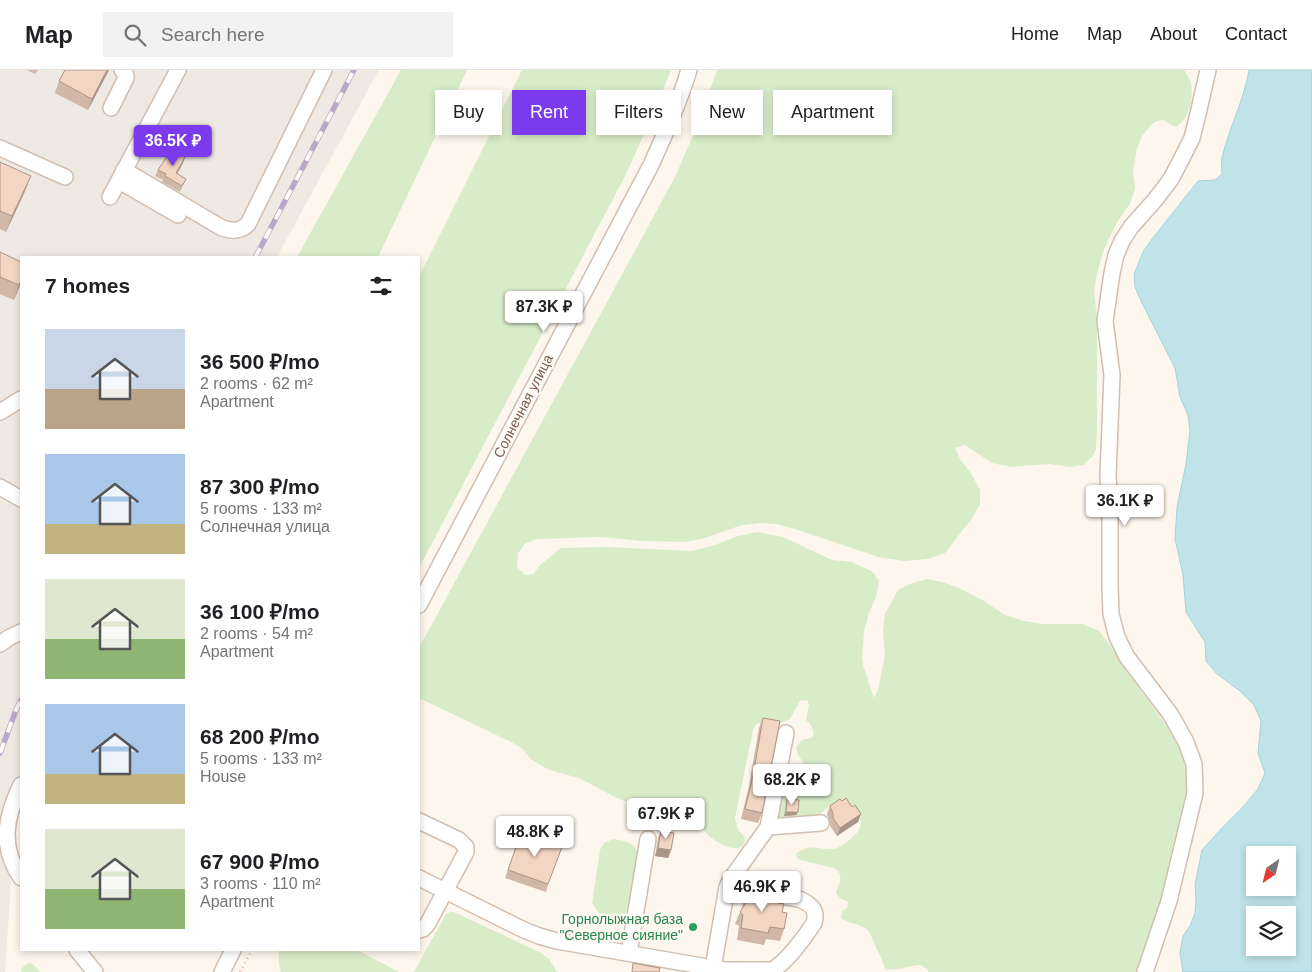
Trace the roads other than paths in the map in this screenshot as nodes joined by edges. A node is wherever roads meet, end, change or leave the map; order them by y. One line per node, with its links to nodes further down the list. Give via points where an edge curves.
1 (122, 70): 6 (street, via 126,78)
2 (178, 70): 8 (street)
3 (324, 70): 8 (street, via 244,228 231,231 222,228)
4 (690, 70): 16 (street, Солнечная улица, via 651,165)
5 (1208, 70): 36 (street, via 1192,138 1171,179 1131,228 1116,255 1105,321 1112,375 1108,475 1112,614 1117,637 1127,657 1170,716 1186,742 1194,764 1195,793 1168,902)
6 (111, 108)
7 (0, 148): 9 (street)
8 (122, 176): 10 (street); 11 (street)
9 (65, 177)
10 (110, 197)
11 (178, 216)
12 (20, 400): 13 (street)
13 (0, 412)
14 (0, 487): 15 (street)
15 (20, 498)
16 (420, 603)
17 (20, 632): 18 (street)
18 (0, 644)
19 (786, 733): 23 (street)
20 (20, 787): 25 (street, via 8,814 6,838 8,853)
21 (420, 821): 28 (street, via 459,840 466,847)
22 (821, 823): 23 (street)
23 (768, 827): 27 (street)
24 (648, 839): 32 (street)
25 (20, 877)
26 (420, 878): 28 (street)
27 (728, 887): 33 (street); 33 (street, via 799,899 813,908 815,919 812,927 777,968)
28 (446, 891): 29 (street, via 427,926); 32 (street, via 539,936)
29 (420, 930)
30 (79, 951): 34 (street)
31 (232, 951): 35 (street)
32 (629, 953): 33 (street)
33 (714, 968)
34 (95, 972)
35 (222, 972)
36 (1145, 972)

